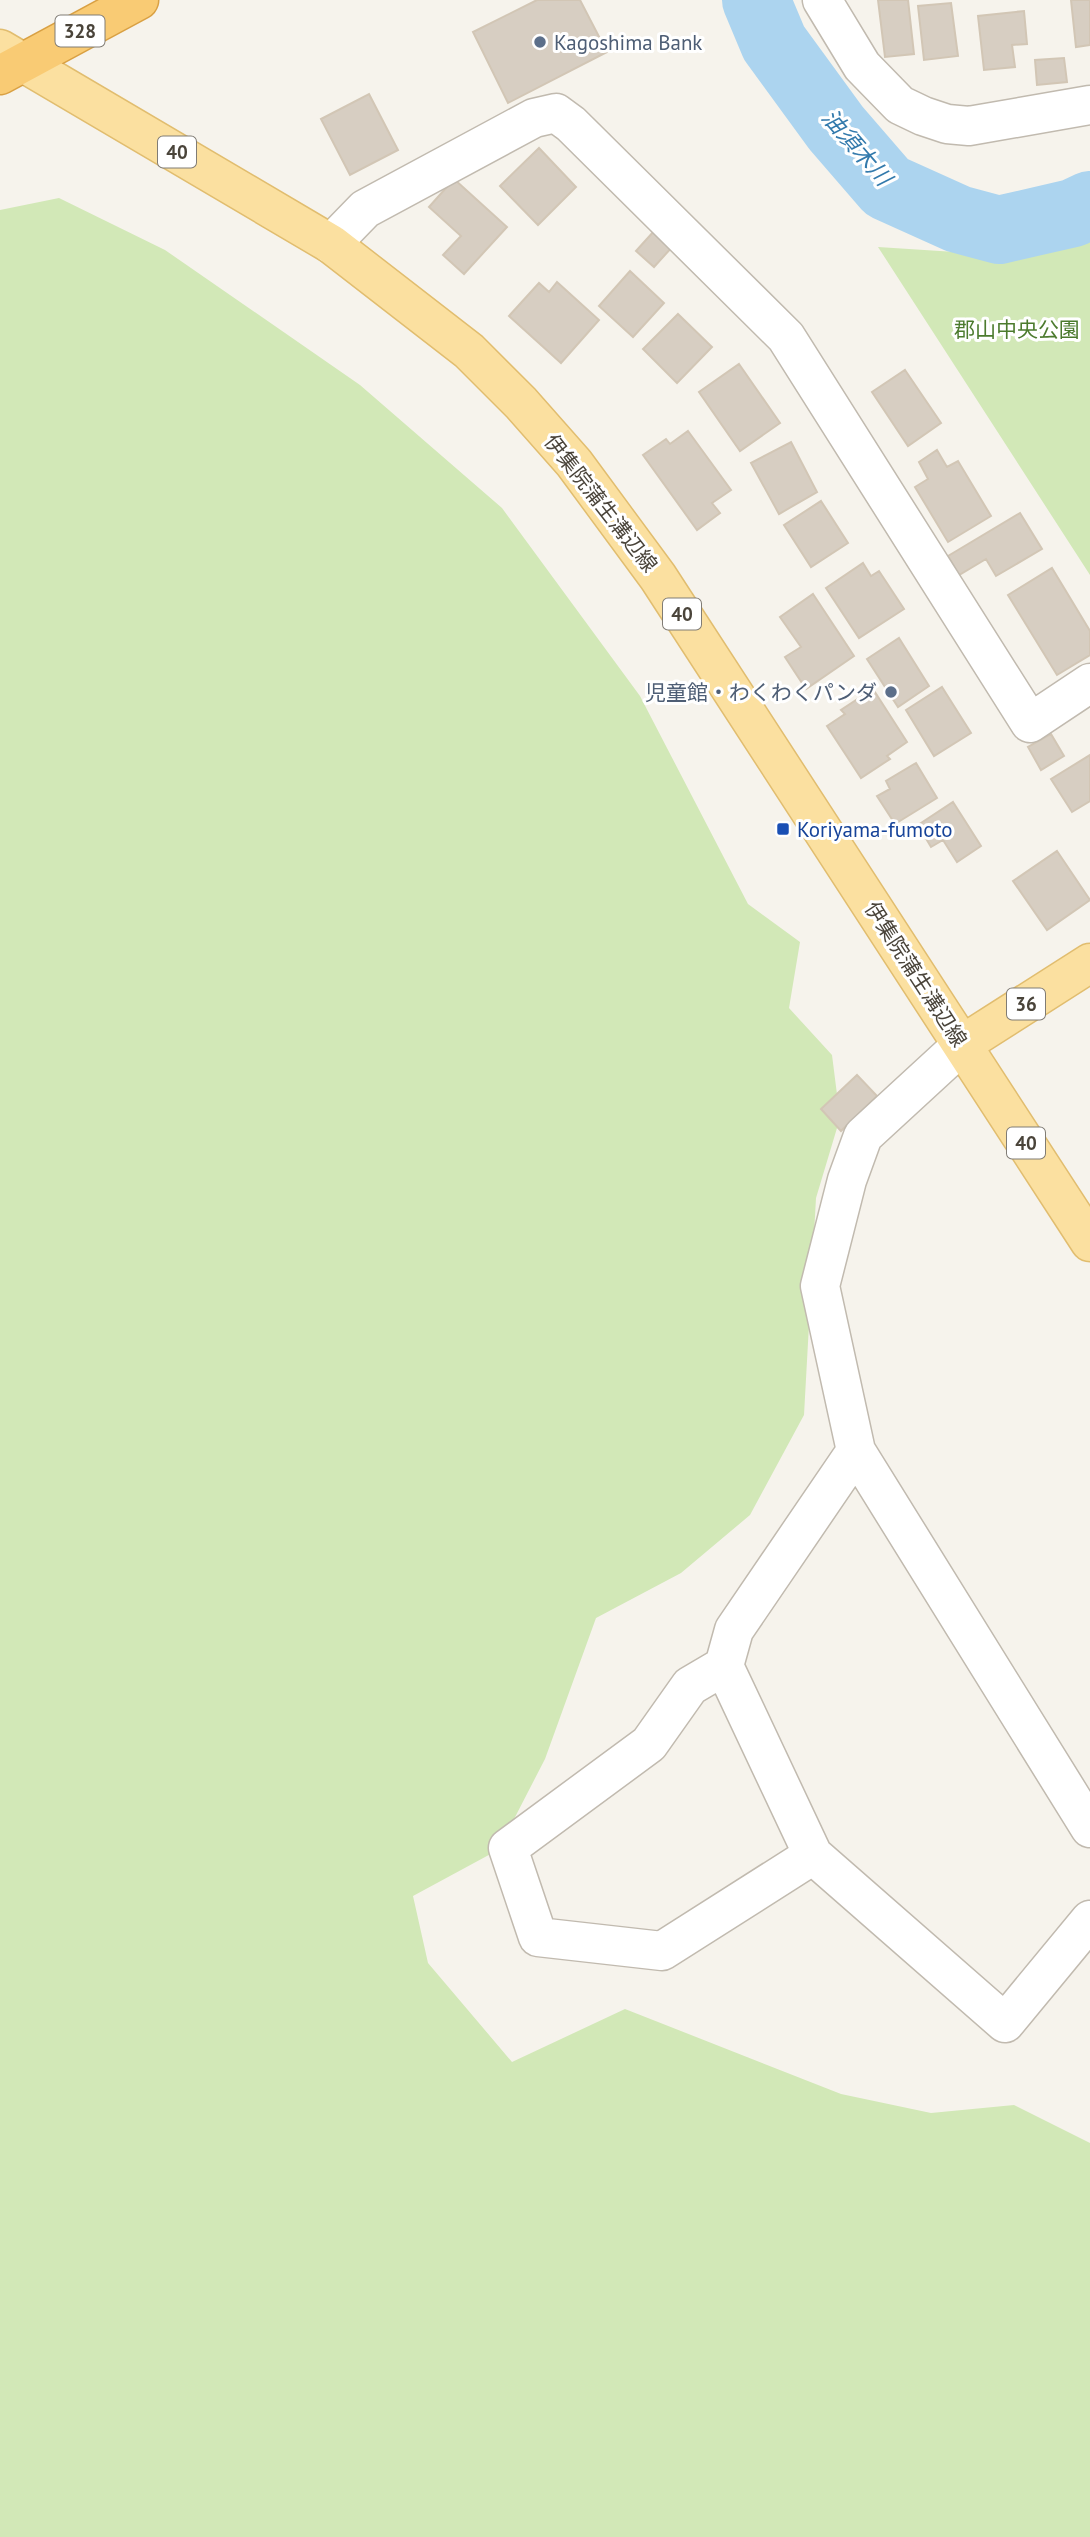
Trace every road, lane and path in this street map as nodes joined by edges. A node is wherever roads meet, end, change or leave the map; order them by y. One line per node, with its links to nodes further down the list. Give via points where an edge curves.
1 (139, 0): 3 (highway, 328)
2 (822, 0): 4 (street, via 862,66 900,105 923,116 969,127)
3 (7, 62): 5 (main road, 伊集院蒲生溝辺線 / 40)
4 (1090, 105)
5 (331, 244): 6 (street, via 365,209 534,118 556,113 786,337 1030,723); 8 (main road, 伊集院蒲生溝辺線 / 40, via 469,351 574,463 658,577)
6 (1090, 683)
7 (1090, 963): 8 (main road, 36)
8 (963, 1044): 9 (main road, 伊集院蒲生溝辺線 / 40); 10 (street, via 863,1136 847,1180 820,1286)
9 (1090, 1242)
10 (856, 1451): 11 (street, via 734,1630); 12 (street)
11 (724, 1666): 13 (street); 13 (street, via 690,1686 649,1744 508,1848 538,1937 662,1951)
12 (1090, 1828)
13 (813, 1855): 14 (street, via 1005,2023)
14 (1090, 1920)

